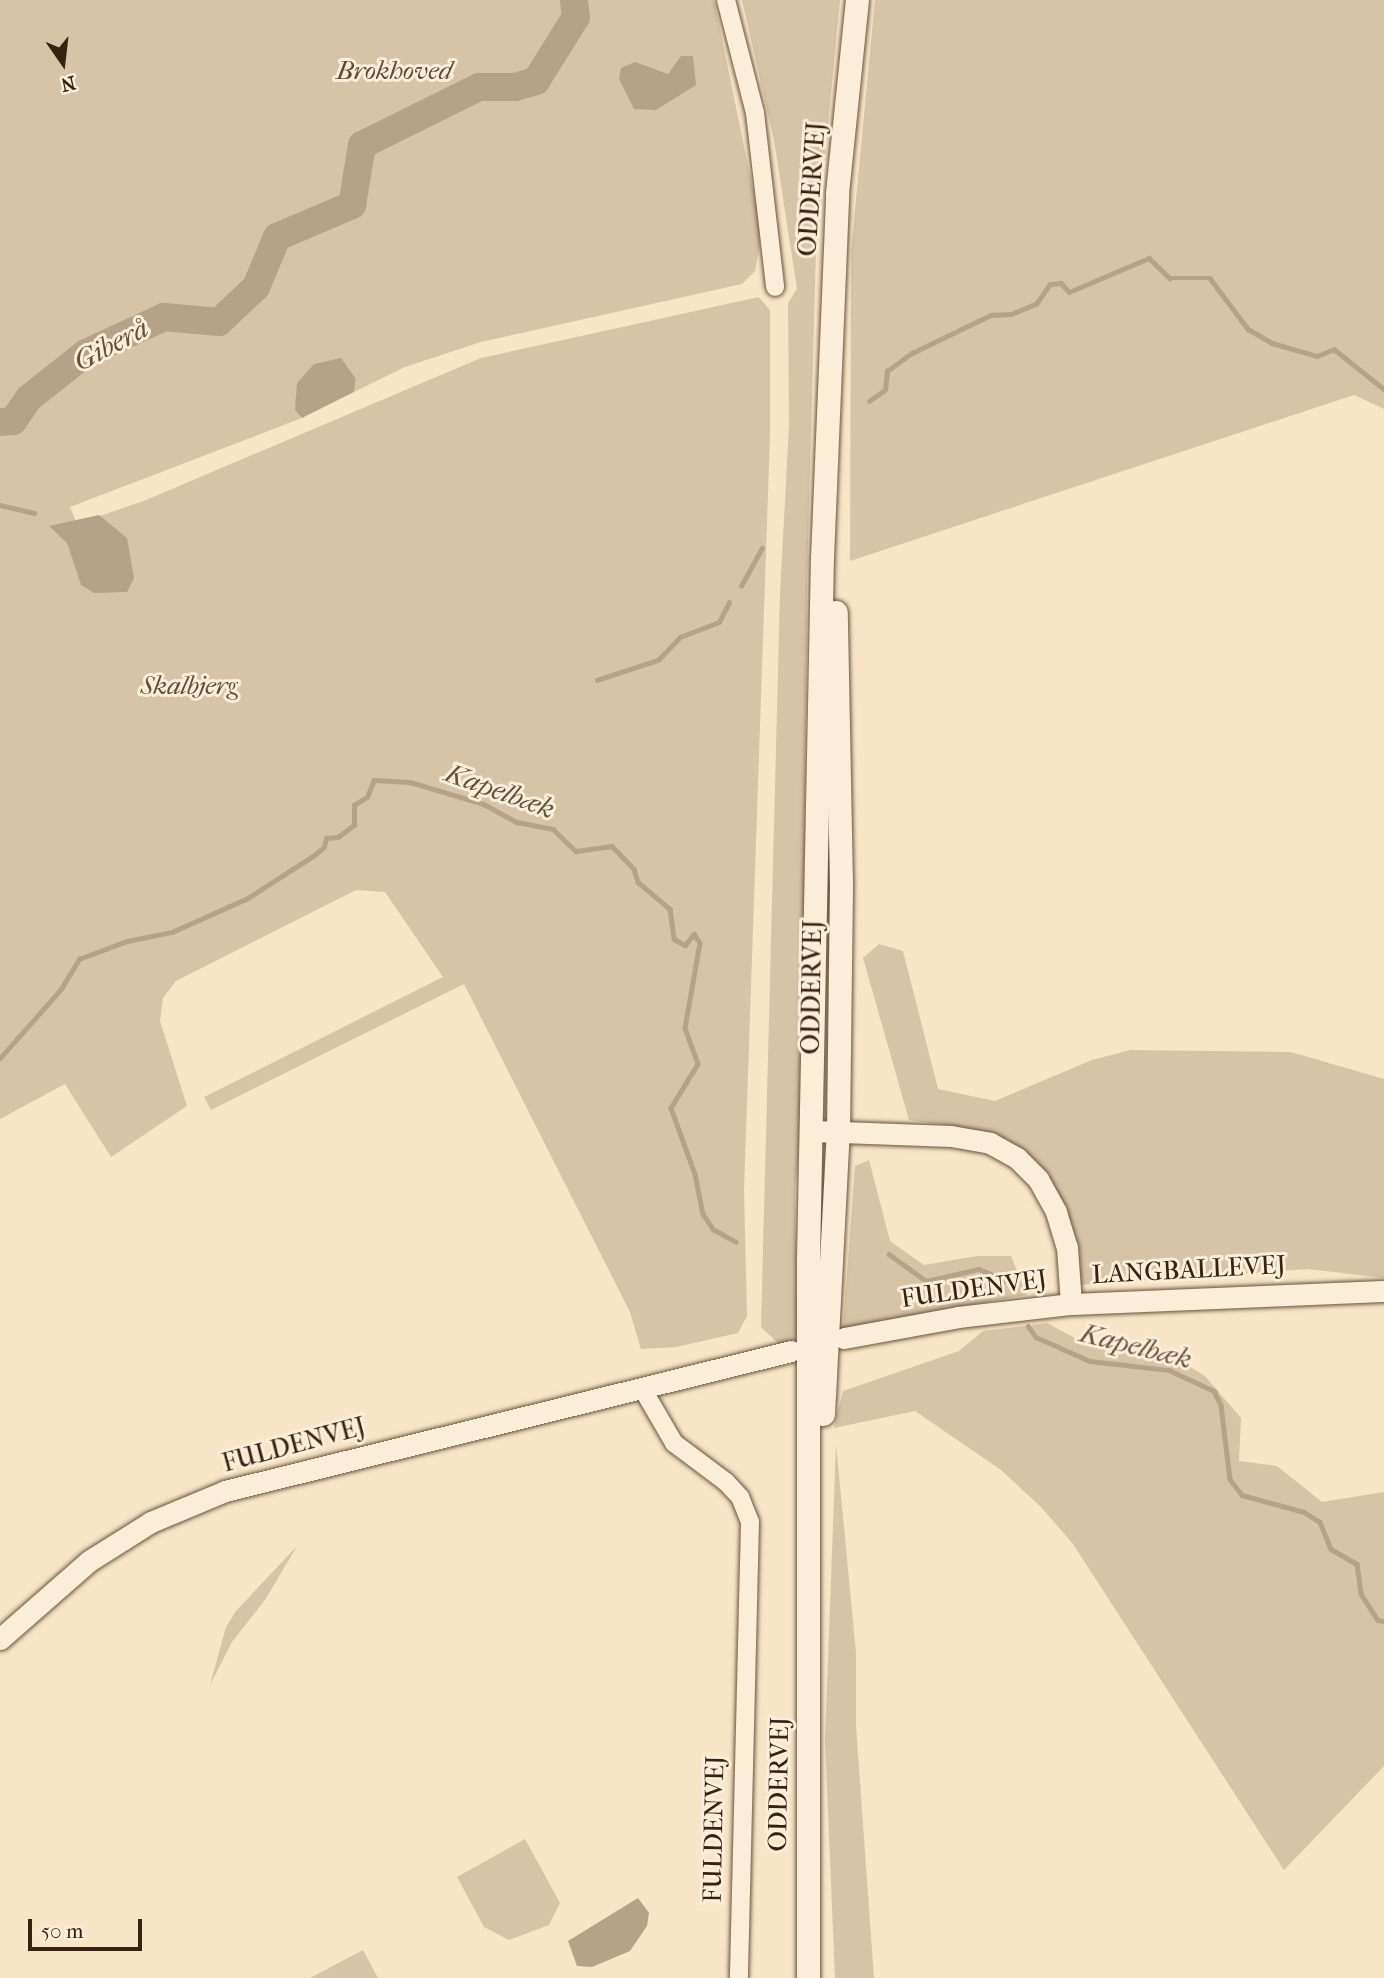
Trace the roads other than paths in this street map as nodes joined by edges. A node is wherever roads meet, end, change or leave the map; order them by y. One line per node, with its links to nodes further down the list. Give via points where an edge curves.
1 (726, 0): 3 (street, via 755,113)
2 (857, 0): 4 (main road, ODDERVEJ, via 837,193)
3 (775, 287)
4 (831, 382): 5 (main road, ODDERVEJ, via 822,558); 6 (main road, ODDERVEJ, via 841,884)
5 (813, 1131): 6 (street, LANGBALLEVEJ); 12 (main road, ODDERVEJ, via 808,1259)
6 (838, 1132): 8 (street, LANGBALLEVEJ, via 951,1136 990,1143 1017,1158 1038,1179 1056,1212 1067,1247); 12 (main road, ODDERVEJ)
7 (1384, 1291): 8 (street, LANGBALLEVEJ)
8 (1070, 1304): 9 (street, FULDENVEJ, via 958,1317)
9 (845, 1338)
10 (791, 1351): 11 (street, FULDENVEJ)
11 (642, 1388): 13 (street, FULDENVEJ, via 225,1491 151,1522 89,1561); 14 (street, FULDENVEJ, via 674,1443 726,1482 740,1497 750,1522)
12 (810, 1592): 15 (main road, ODDERVEJ)
13 (0, 1639)
14 (739, 1978)
15 (808, 1978)

